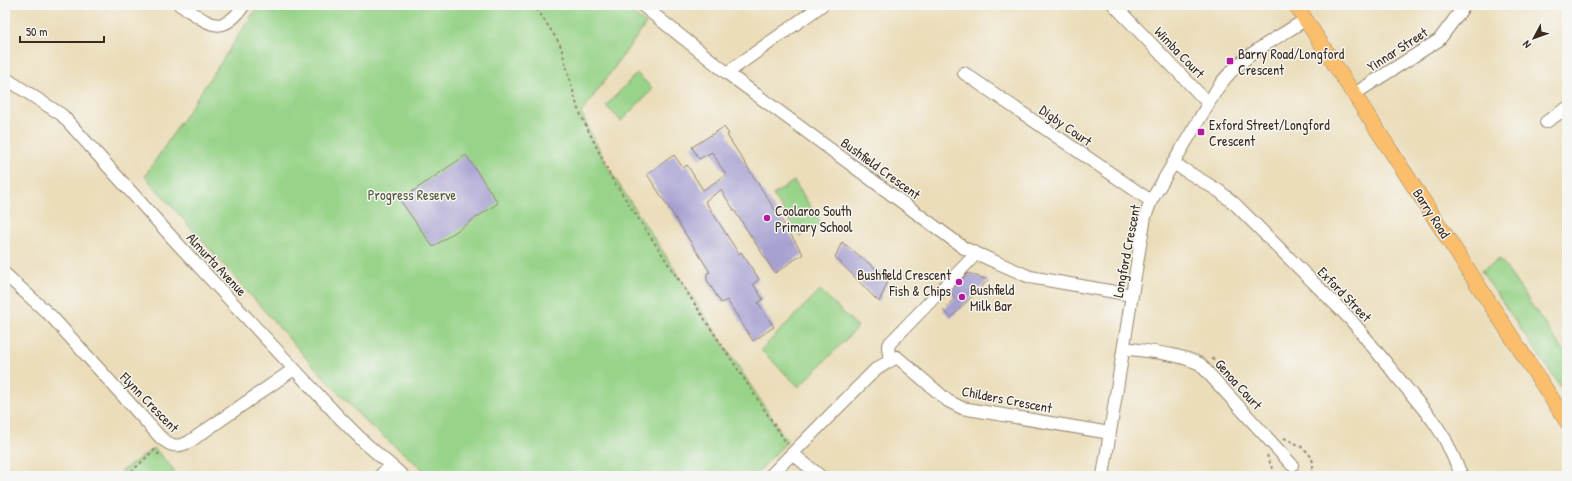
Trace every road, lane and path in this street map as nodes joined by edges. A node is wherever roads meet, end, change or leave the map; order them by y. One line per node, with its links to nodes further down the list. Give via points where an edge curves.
1 (180, 5): 2 (street, via 204,20 218,25 231,22)
2 (244, 5)
3 (532, 5): 28 (path, via 560,44 578,109 611,177)
4 (642, 5): 10 (street, Bushfield Crescent)
5 (822, 5): 10 (street)
6 (1114, 5): 14 (street, Wimba Court)
7 (1296, 5): 9 (main road, Barry Road)
8 (1465, 5): 13 (street, Yinnar Street, via 1439,40)
9 (1305, 20): 13 (main road, Barry Road); 14 (street, Longford Crescent, via 1233,68)
10 (727, 73): 19 (street, Bushfield Crescent, via 964,248)
11 (964, 73): 18 (street, Digby Court)
12 (5, 78): 24 (street, Almurta Avenue, via 62,115)
13 (1354, 94): 25 (main road, Barry Road)
14 (1208, 103): 17 (street, Longford Crescent)
15 (1567, 108): 16 (street)
16 (1546, 122)
17 (1173, 163): 18 (street, Longford Crescent); 37 (street, Exford Street, via 1229,198 1351,320 1434,422)
18 (1151, 201): 21 (street, Longford Crescent, via 1143,229)
19 (976, 254): 21 (street, Bushfield Crescent, via 1030,276); 23 (street, via 890,342)
20 (5, 274): 24 (street, Flynn Crescent, via 52,317 160,436 172,445 181,446 189,442)
21 (1132, 295): 22 (street, Longford Crescent)
22 (1124, 348): 26 (street, Longford Crescent); 30 (street, Genoa Court, via 1178,356 1200,364)
23 (890, 361): 26 (street, Childers Crescent, via 897,357 948,401 962,408); 28 (street, via 876,369)
24 (294, 369): 29 (street, Almurta Avenue, via 349,427)
25 (1567, 422)
26 (1110, 433): 36 (street, Longford Crescent)
27 (160, 453): 31 (path, via 154,450)
28 (793, 454): 34 (street); 35 (street)
29 (390, 465): 32 (street); 33 (street, Almurta Avenue)
30 (1292, 465)
31 (127, 476)
32 (380, 476)
33 (403, 476)
34 (770, 476)
35 (820, 476)
36 (1103, 476)
37 (1462, 476)

